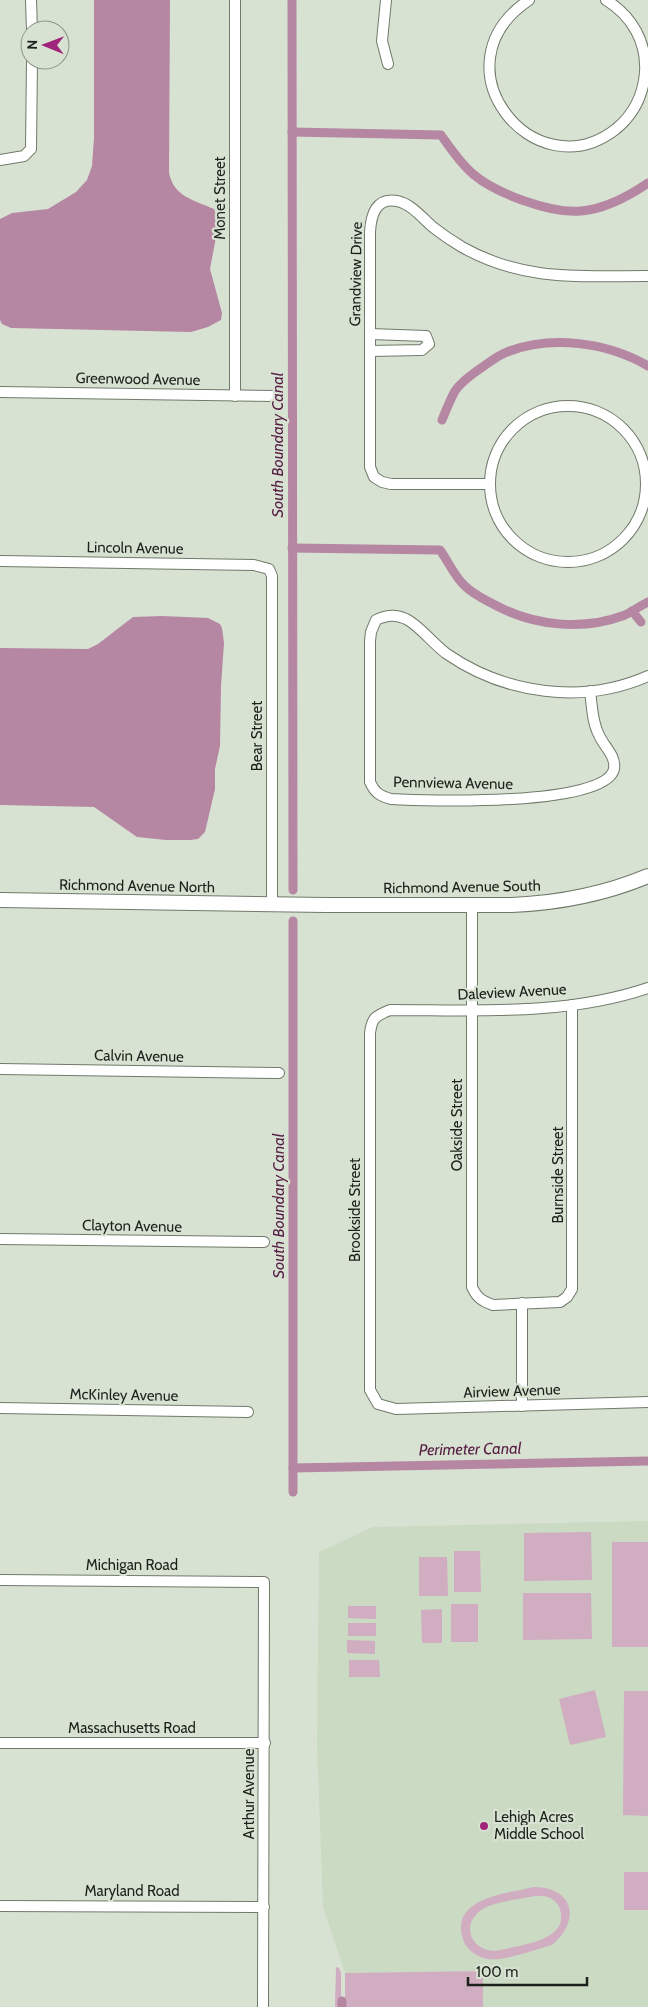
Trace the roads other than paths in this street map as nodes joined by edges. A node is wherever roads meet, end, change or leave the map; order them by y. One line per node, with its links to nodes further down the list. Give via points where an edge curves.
1 (32, 0): 6 (street)
2 (235, 0): 14 (street, Monet Street)
3 (386, 0): 7 (street, via 382,41)
4 (529, 0): 5 (street, via 508,18 498,33 492,52 491,81 500,106 518,127 540,140 559,145 579,144 606,135 627,118 641,93 645,66 640,38 626,16)
5 (606, 0)
6 (32, 20)
7 (388, 64)
8 (32, 70): 9 (street, via 31,149 24,156)
9 (0, 160)
10 (648, 276): 11 (street, Grandview Drive, via 560,276 513,269 476,255 440,233 407,204 389,200 379,204 370,220)
11 (370, 334): 12 (street, Grandview Drive); 12 (street, via 425,336 429,344 422,350)
12 (370, 350): 16 (street, Grandview Drive, via 370,467 374,477 390,484)
13 (0, 392): 14 (street, Greenwood Avenue)
14 (235, 396): 15 (street, Greenwood Avenue)
15 (276, 396)
16 (490, 484): 16 (street, via 499,520 514,541 543,558 571,562 597,556 621,541 633,526 642,506 645,481 637,449 621,427 594,411 570,406 547,409 518,424 497,452)
17 (0, 561): 18 (street, Lincoln Avenue, via 254,565)
18 (269, 569): 23 (street, Bear Street, via 272,576)
19 (648, 676): 20 (street, via 621,686)
20 (590, 691): 20 (street, Pennviewa Avenue, via 550,692 504,683 453,658 407,619 384,616 376,620 370,641 370,782 381,796 404,800 504,800 555,795 601,783 614,771 614,761 595,726)
21 (648, 876): 24 (street, Richmond Avenue South, via 606,891 562,900)
22 (0, 900): 23 (street, Richmond Avenue North)
23 (272, 904): 24 (street, Richmond Avenue South)
24 (472, 905): 27 (street, Oakside Street)
25 (648, 988): 26 (street, Daleview Avenue)
26 (572, 1005): 27 (street, Daleview Avenue, via 525,1010); 33 (street, Burnside Street, via 572,1289 560,1302)
27 (472, 1010): 28 (street, Daleview Avenue, via 390,1010); 33 (street, Oakside Street, via 472,1287 484,1302 494,1305)
28 (376, 1016): 35 (street, Brookside Street, via 370,1033 370,1390)
29 (0, 1070): 30 (street, Calvin Avenue)
30 (279, 1073)
31 (0, 1239): 32 (street, Clayton Avenue)
32 (264, 1242)
33 (522, 1303): 36 (street)
34 (648, 1402): 36 (street, Airview Avenue)
35 (378, 1404): 36 (street, Airview Avenue, via 396,1410)
36 (522, 1406)
37 (0, 1408): 38 (street, McKinley Avenue)
38 (248, 1412)
39 (0, 1580): 40 (street, Michigan Road)
40 (264, 1582): 42 (street, Arthur Avenue)
41 (0, 1743): 42 (street, Massachusetts Road)
42 (264, 1743): 44 (street, Arthur Avenue)
43 (0, 1906): 44 (street, Maryland Road)
44 (264, 1907): 45 (street, Arthur Avenue)
45 (263, 2007)

